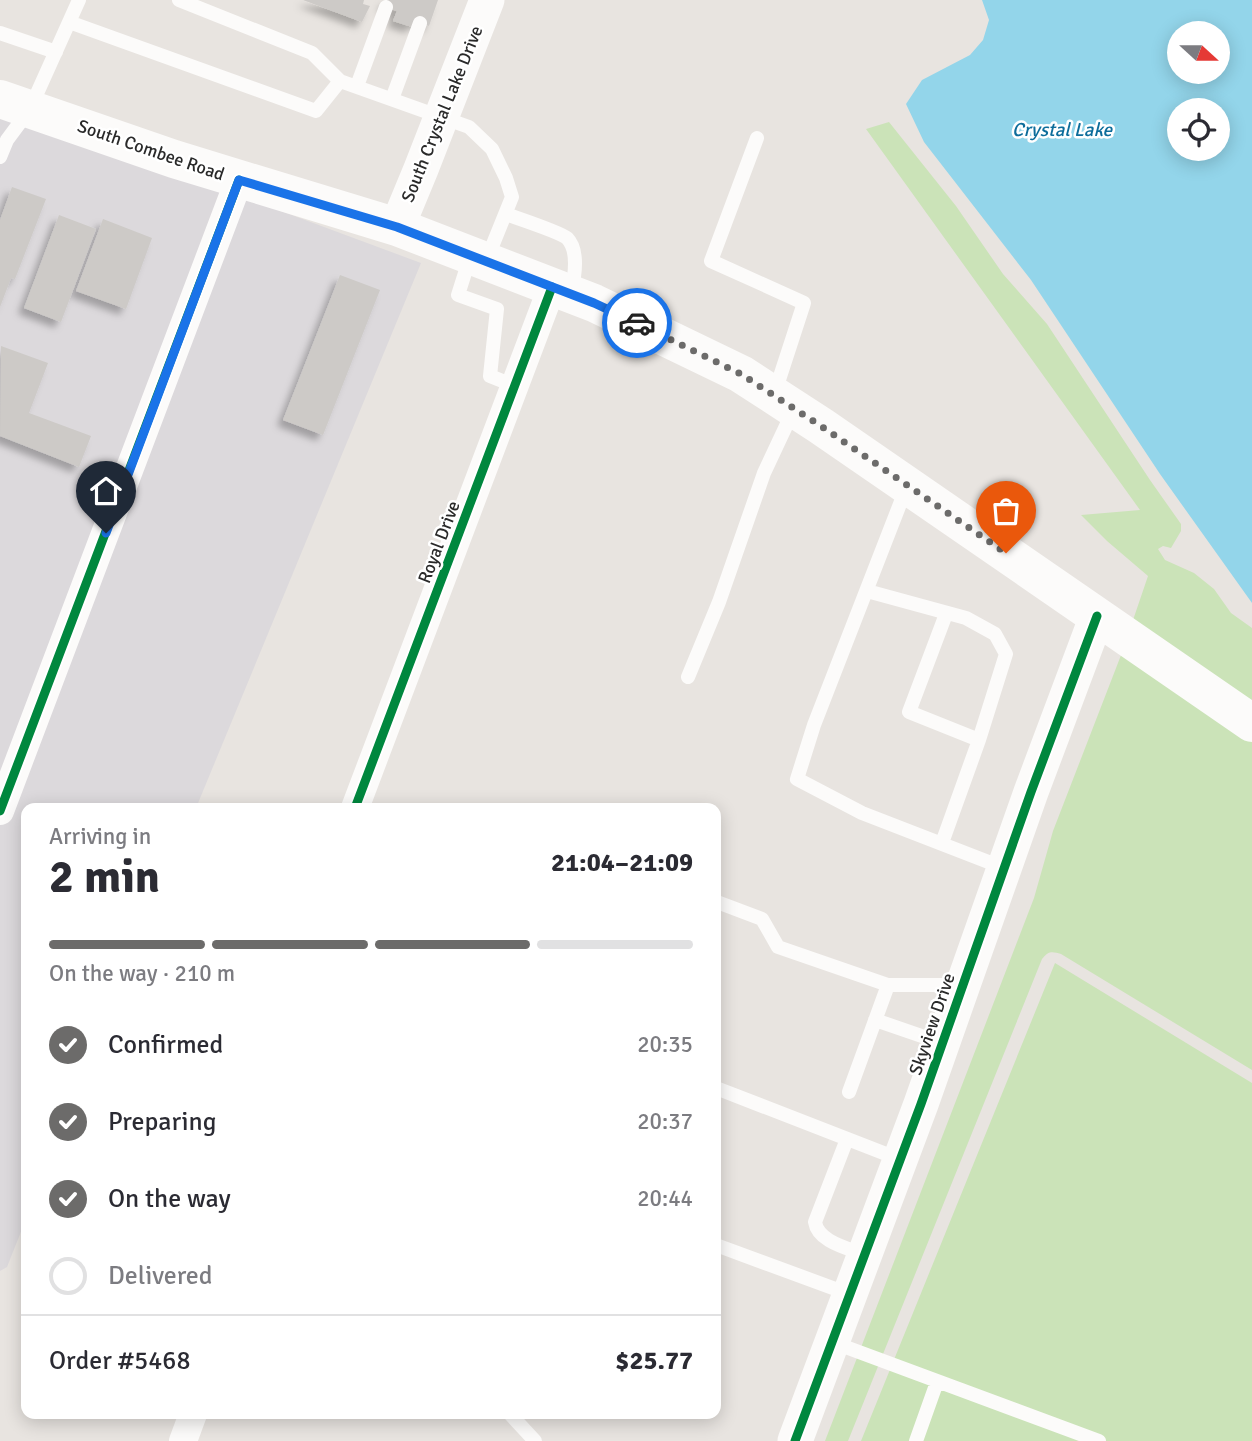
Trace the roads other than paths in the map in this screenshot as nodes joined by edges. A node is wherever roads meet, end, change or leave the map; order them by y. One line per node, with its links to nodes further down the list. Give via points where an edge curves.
1 (79, 0): 5 (lane)
2 (178, 0): 9 (lane, via 312,53)
3 (487, 0): 13 (street, South Crystal Lake Drive)
4 (386, 7): 10 (lane)
5 (69, 22): 8 (lane); 9 (lane, via 316,111)
6 (420, 23): 11 (lane)
7 (0, 33): 8 (lane)
8 (56, 52): 12 (lane)
9 (340, 81): 10 (lane)
10 (357, 86): 11 (lane)
11 (392, 99): 13 (lane)
12 (15, 104): 15 (lane); 16 (main road, South Combee Road)
13 (442, 116): 17 (lane, via 469,127 492,149 512,197); 18 (street, South Crystal Lake Drive)
14 (757, 138): 22 (lane, via 710,261 804,303)
15 (0, 157)
16 (239, 180): 18 (main road, South Combee Road); 31 (street)
17 (506, 214): 19 (lane); 20 (lane, via 566,237 574,248 573,282)
18 (397, 227): 19 (main road, South Combee Road)
19 (478, 259): 20 (main road, South Combee Road); 21 (lane, via 458,295 497,309 490,376)
20 (561, 291): 21 (street, Royal Drive); 22 (main road, South Combee Road, via 717,362)
21 (515, 386): 30 (street, Royal Drive)
22 (784, 402): 23 (main road, South Combee Road); 27 (lane, via 764,473)
23 (907, 485): 24 (lane); 26 (main road, South Combee Road)
24 (867, 591): 25 (lane); 32 (lane, via 797,779 862,813)
25 (946, 614): 29 (lane, via 966,618 995,634 1006,654); 29 (lane, via 909,712)
26 (1097, 616): 28 (main road, South Combee Road); 33 (street, Skyview Drive)
27 (688, 677)
28 (1252, 723)
29 (979, 740): 32 (lane)
30 (357, 803)
31 (0, 811)
32 (942, 843): 33 (lane)
33 (1004, 868): 36 (street, Skyview Drive)
34 (721, 904): 35 (lane, via 762,919 778,947)
35 (888, 985): 36 (lane); 37 (lane)
36 (962, 985): 38 (street, Skyview Drive)
37 (875, 1020): 38 (lane); 40 (lane)
38 (942, 1043): 42 (street, Skyview Drive)
39 (721, 1090): 41 (lane)
40 (849, 1092)
41 (847, 1139): 42 (lane); 44 (lane, via 816,1229 821,1236)
42 (900, 1160): 44 (street, Skyview Drive)
43 (721, 1247): 45 (lane)
44 (865, 1255): 45 (street, Skyview Drive)
45 (850, 1294): 46 (street, Skyview Drive)
46 (832, 1342): 47 (lane); 52 (street, Skyview Drive)
47 (937, 1382): 53 (lane); 54 (lane)
48 (191, 1419): 50 (street)
49 (515, 1419): 51 (lane)
50 (183, 1441)
51 (535, 1441)
52 (795, 1441)
53 (916, 1441)
54 (1100, 1441)

